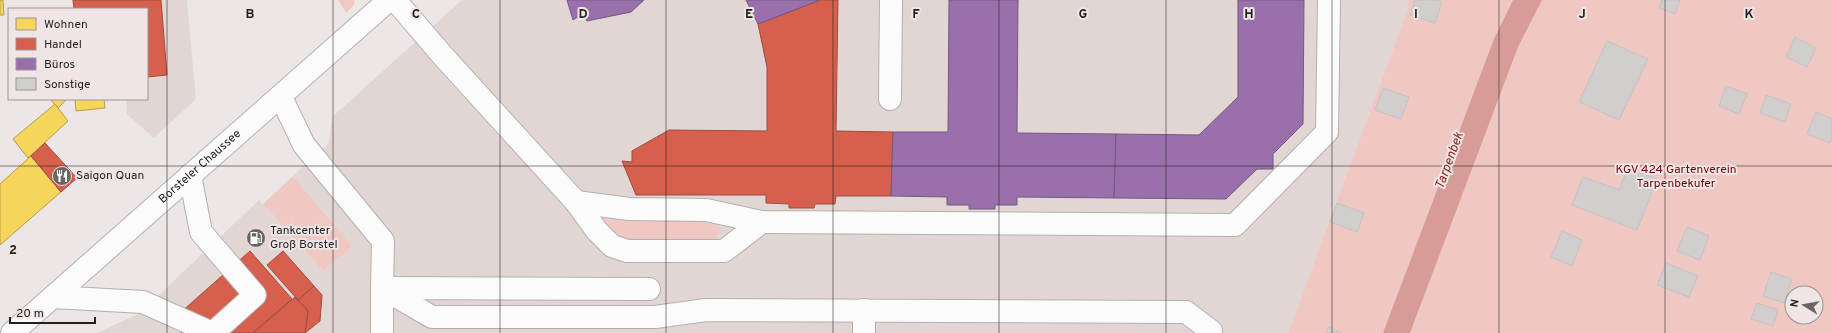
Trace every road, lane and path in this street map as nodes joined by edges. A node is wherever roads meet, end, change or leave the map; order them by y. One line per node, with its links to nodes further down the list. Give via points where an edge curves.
1 (389, 0): 5 (main road, Borsteler Chaussee)
2 (395, 0): 8 (main road)
3 (891, 0): 6 (main road)
4 (1329, 0): 9 (main road, via 1327,132 1235,225)
5 (281, 97): 7 (main road, Borsteler Chaussee); 10 (main road, via 304,145 383,241)
6 (890, 99)
7 (190, 176): 12 (main road, Borsteler Chaussee); 16 (main road, via 201,232 255,295)
8 (576, 202): 9 (main road, via 629,209 706,210); 9 (main road, via 597,231 612,246 627,251 724,251)
9 (762, 222)
10 (382, 288): 11 (main road); 14 (main road, via 432,317); 17 (main road)
11 (649, 289)
12 (53, 297): 15 (main road, Borsteler Chaussee); 16 (main road, via 143,302)
13 (864, 310): 14 (main road, via 706,310); 18 (main road); 19 (main road, via 1186,312)
14 (567, 325)
15 (12, 333)
16 (212, 333)
17 (382, 333)
18 (864, 333)
19 (1211, 333)

